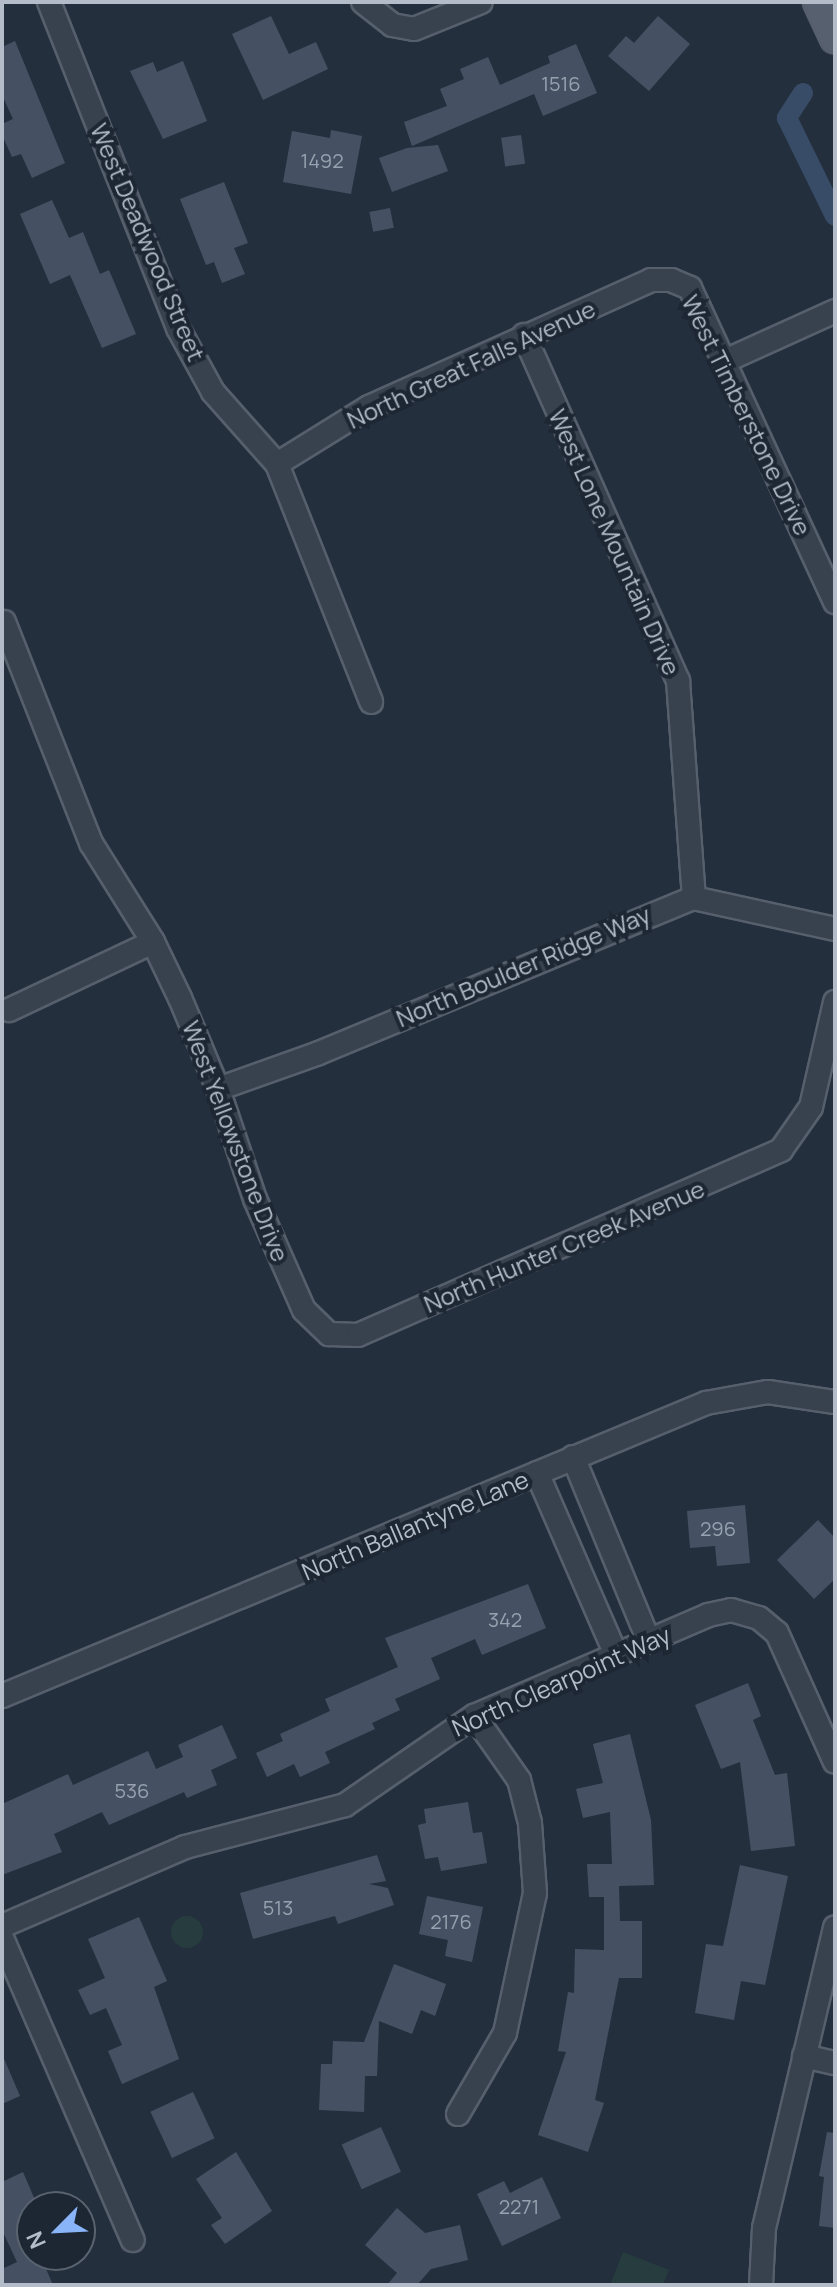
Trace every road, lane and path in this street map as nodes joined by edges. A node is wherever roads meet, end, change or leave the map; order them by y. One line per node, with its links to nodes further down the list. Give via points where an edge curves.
1 (49, 2): 10 (street, West Deadwood Street, via 178,328 213,392)
2 (363, 2): 3 (street, via 392,25 414,29)
3 (481, 2)
4 (818, 2): 5 (main road)
5 (835, 38)
6 (671, 280): 8 (street, North Great Falls Avenue, via 651,280); 9 (street, West Timberstone Drive, via 690,288)
7 (835, 311): 9 (street)
8 (524, 335): 10 (street, North Great Falls Avenue, via 369,407); 14 (street, West Lone Mountain Drive, via 678,681)
9 (725, 361): 11 (street, West Timberstone Drive)
10 (277, 464): 13 (street)
11 (835, 602)
12 (4, 622): 16 (street, West Yellowstone Drive, via 91,843)
13 (371, 702)
14 (694, 898): 15 (street); 19 (street, North Boulder Ridge Way, via 319,1053)
15 (835, 929)
16 (153, 942): 18 (street); 19 (street, West Yellowstone Drive)
17 (835, 1002): 20 (street, North Hunter Creek Avenue, via 811,1107 793,1139 768,1158 358,1335)
18 (9, 1010)
19 (218, 1089): 20 (street, West Yellowstone Drive, via 255,1199 304,1310)
20 (329, 1334)
21 (835, 1402): 22 (street, North Ballantyne Lane, via 768,1392 738,1394)
22 (573, 1457): 23 (street, North Ballantyne Lane); 24 (street)
23 (537, 1473): 25 (street); 26 (street, North Ballantyne Lane)
24 (649, 1641): 25 (street, North Clearpoint Way); 28 (street, North Clearpoint Way, via 731,1610 759,1618 777,1633)
25 (616, 1655): 27 (street, North Clearpoint Way)
26 (2, 1696)
27 (474, 1716): 29 (street, North Clearpoint Way, via 345,1805 185,1847); 34 (street, via 519,1780 534,1846 535,1893 505,2033)
28 (835, 1762)
29 (2, 1926)
30 (835, 1927): 32 (street)
31 (2, 1938): 35 (street)
32 (804, 2056): 33 (street); 36 (street, via 764,2228)
33 (835, 2063)
34 (458, 2114)
35 (133, 2240)
36 (761, 2285)

